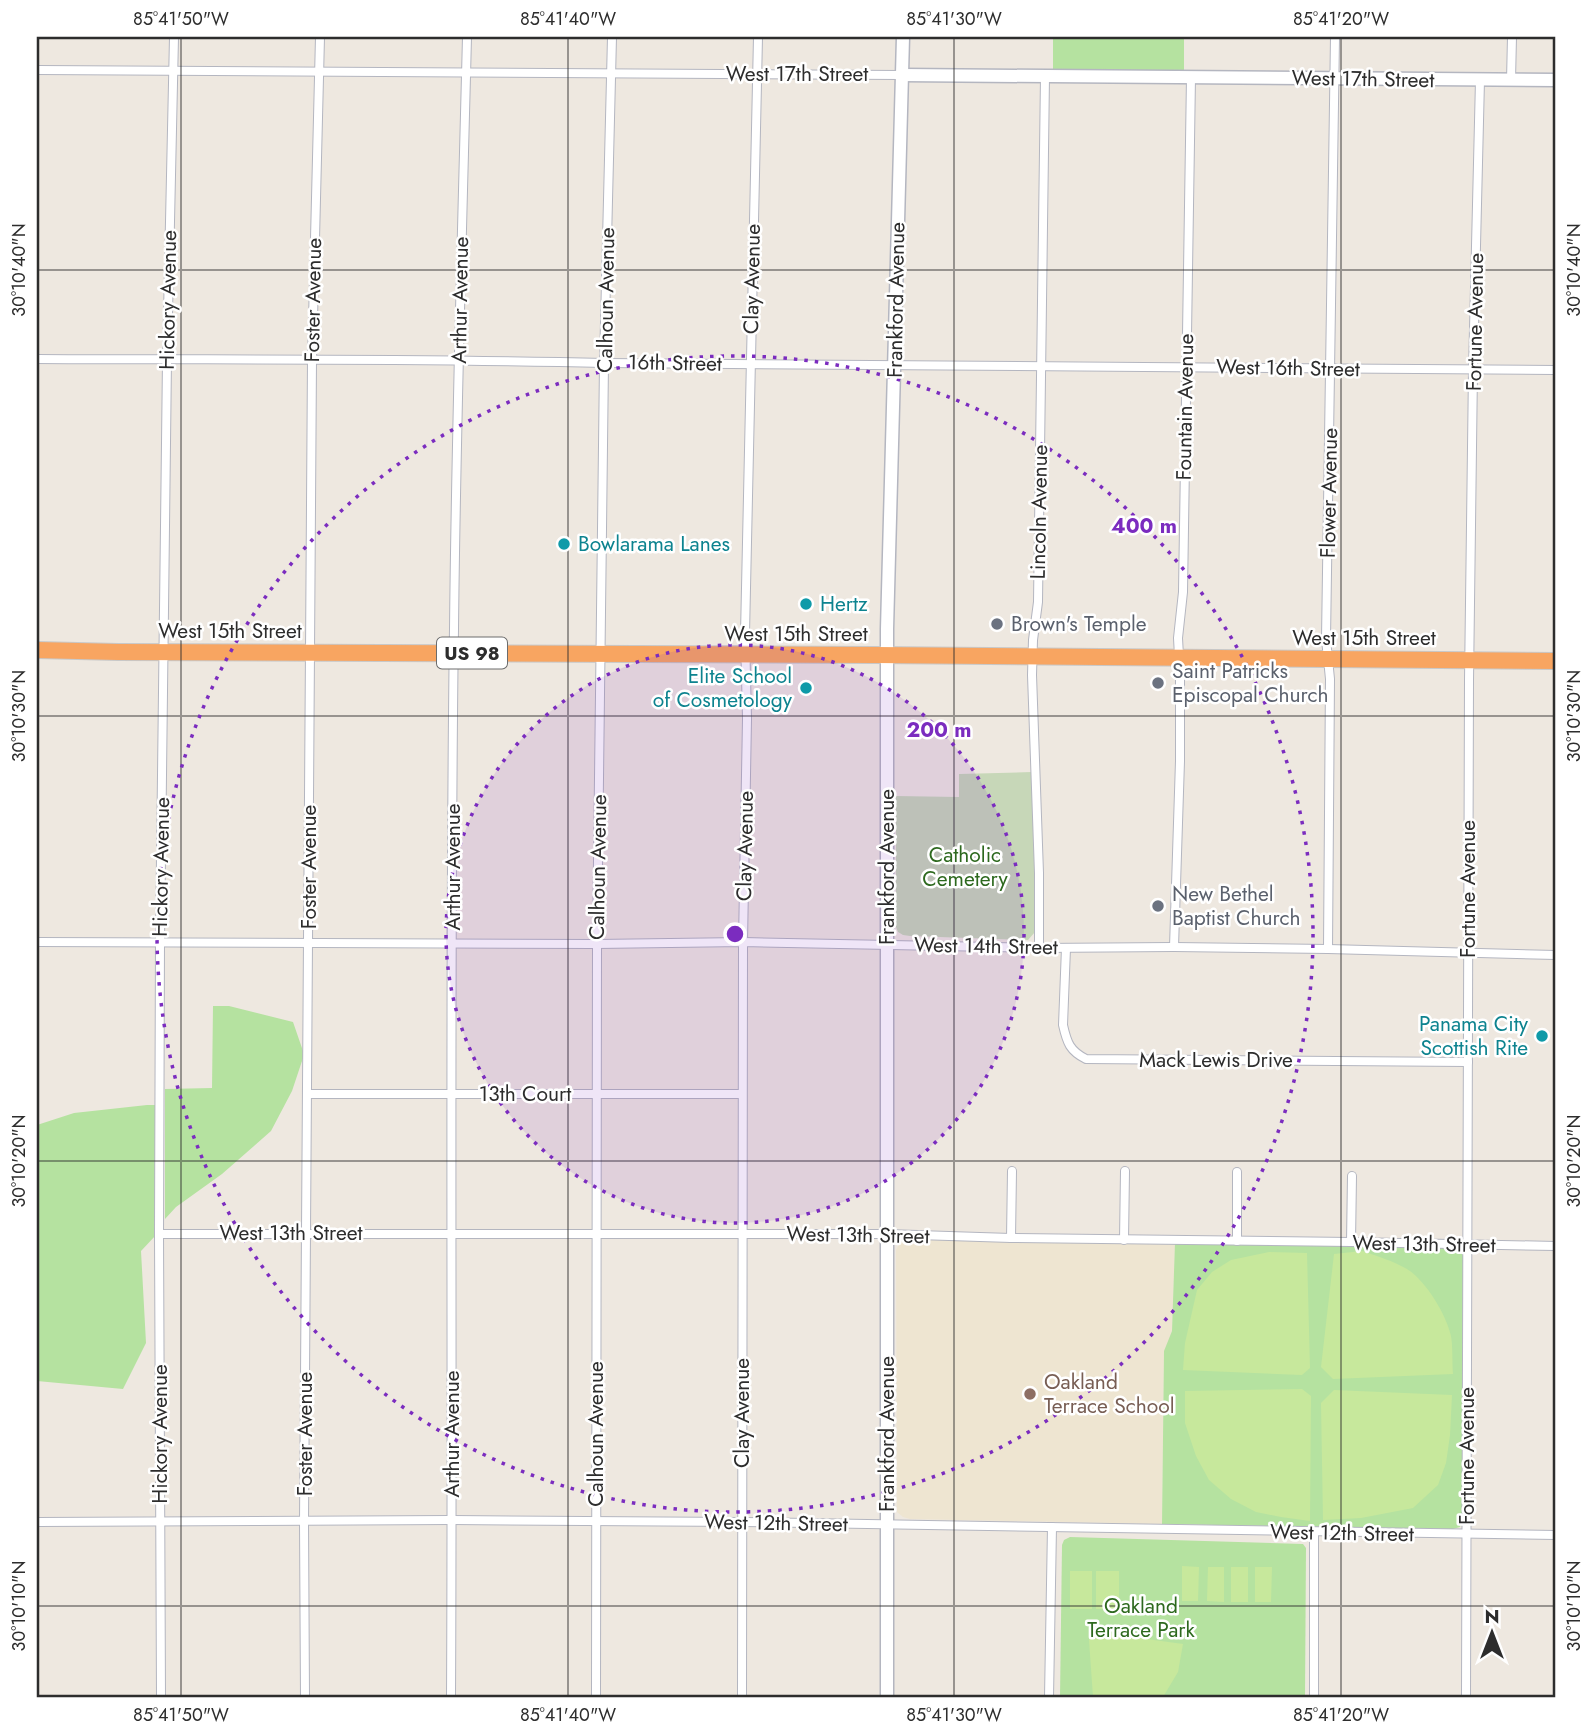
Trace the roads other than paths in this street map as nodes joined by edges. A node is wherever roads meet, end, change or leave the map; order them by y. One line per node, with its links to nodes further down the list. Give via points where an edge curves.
1 (174, 37): 10 (street, Hickory Avenue)
2 (320, 37): 11 (street, Foster Avenue)
3 (467, 37): 12 (street, Arthur Avenue)
4 (612, 37): 13 (street, Calhoun Avenue)
5 (758, 37): 14 (street, Clay Avenue)
6 (903, 37): 15 (main road, Frankford Avenue)
7 (1335, 37): 18 (street, Flower Avenue)
8 (1512, 37): 20 (street)
9 (37, 70): 10 (street, West 17th Street)
10 (173, 70): 11 (street, West 17th Street); 24 (street, Hickory Avenue)
11 (318, 71): 12 (street, West 17th Street); 25 (street, Foster Avenue)
12 (466, 73): 13 (street, West 17th Street); 23 (street, Arthur Avenue)
13 (612, 74): 14 (street, West 17th Street); 26 (street, Calhoun Avenue)
14 (757, 74): 15 (street, West 17th Street); 27 (street, Clay Avenue)
15 (902, 75): 16 (main road, West 17th Street); 28 (main road, Frankford Avenue)
16 (1045, 76): 17 (main road, West 17th Street); 29 (street, Lincoln Avenue)
17 (1191, 77): 18 (main road, West 17th Street); 30 (street, Fountain Avenue)
18 (1334, 79): 19 (main road, West 17th Street); 31 (street, Flower Avenue)
19 (1480, 80): 20 (main road, West 17th Street); 32 (street, Fortune Avenue)
20 (1511, 80): 21 (main road, West 17th Street)
21 (1556, 80)
22 (37, 359): 24 (street, 16th Street)
23 (458, 359): 25 (street, 16th Street); 26 (street, 16th Street); 37 (street, Arthur Avenue)
24 (167, 360): 25 (street, 16th Street); 35 (street, Hickory Avenue)
25 (312, 360): 36 (street, Foster Avenue)
26 (604, 363): 27 (street, 16th Street); 38 (street, Calhoun Avenue)
27 (750, 364): 28 (street, 16th Street); 39 (street, Clay Avenue)
28 (894, 365): 29 (street, West 16th Street); 40 (main road, Frankford Avenue)
29 (1041, 365): 30 (street, West 16th Street); 41 (street, Lincoln Avenue, via 1038,602)
30 (1185, 367): 31 (street, West 16th Street); 42 (street, Fountain Avenue)
31 (1331, 369): 32 (street, West 16th Street); 43 (street, Flower Avenue)
32 (1473, 370): 33 (street, West 16th Street); 44 (street, Fortune Avenue)
33 (1556, 370)
34 (37, 650): 35 (highway, West 15th Street / US 98)
35 (163, 652): 36 (highway, West 15th Street / US 98); 47 (street, Hickory Avenue)
36 (310, 653): 37 (highway, West 15th Street / US 98); 48 (street, Foster Avenue)
37 (454, 653): 38 (highway, West 15th Street / US 98); 50 (street, Arthur Avenue)
38 (600, 654): 39 (highway, West 15th Street / US 98); 51 (street, Calhoun Avenue)
39 (745, 655): 40 (highway, West 15th Street / US 98); 49 (street, Clay Avenue)
40 (887, 655): 41 (highway, West 15th Street / US 98); 52 (main road, Frankford Avenue)
41 (1032, 656): 42 (highway, West 15th Street / US 98); 55 (street, Lincoln Avenue)
42 (1179, 657): 43 (highway, West 15th Street / US 98); 54 (street, Fountain Avenue)
43 (1328, 659): 44 (highway, West 15th Street / US 98); 56 (street, Flower Avenue)
44 (1470, 660): 45 (highway, West 15th Street / US 98); 57 (street, Fortune Avenue)
45 (1556, 661)
46 (37, 942): 47 (street, West 14th Street)
47 (160, 942): 48 (street, West 14th Street); 70 (street, Hickory Avenue)
48 (309, 942): 50 (street, West 14th Street); 60 (street, Foster Avenue)
49 (743, 942): 51 (street, West 14th Street); 52 (street, West 14th Street); 63 (street, Clay Avenue)
50 (452, 943): 51 (street, West 14th Street); 61 (street, Arthur Avenue)
51 (597, 944): 62 (street, Calhoun Avenue)
52 (887, 944): 55 (street, West 14th Street); 73 (main road, Frankford Avenue)
53 (1066, 947): 54 (street, West 14th Street); 55 (street, West 14th Street); 59 (street, Mack Lewis Drive, via 1063,1025 1073,1052 1086,1059)
54 (1174, 947): 56 (street, West 14th Street)
55 (1039, 948)
56 (1328, 949): 57 (street, West 14th Street)
57 (1468, 953): 58 (street, West 14th Street); 59 (street, Fortune Avenue)
58 (1556, 955)
59 (1468, 1062): 78 (street, Fortune Avenue)
60 (308, 1094): 61 (street, 13th Court); 68 (street, Foster Avenue)
61 (451, 1094): 62 (street, 13th Court); 71 (street, Arthur Avenue)
62 (596, 1094): 63 (street, 13th Court); 72 (street, Calhoun Avenue)
63 (743, 1094): 69 (street, Clay Avenue)
64 (1012, 1171): 74 (street)
65 (1125, 1171): 75 (street)
66 (1237, 1172): 76 (street)
67 (1352, 1176): 77 (street)
68 (307, 1233): 70 (street, West 13th Street); 71 (street, West 13th Street); 83 (street, Foster Avenue)
69 (743, 1233): 72 (street, West 13th Street); 73 (street, West 13th Street); 84 (street, Clay Avenue)
70 (159, 1234): 85 (street, Hickory Avenue)
71 (451, 1234): 72 (street, West 13th Street); 80 (street, Arthur Avenue)
72 (596, 1234): 81 (street, Calhoun Avenue)
73 (887, 1234): 74 (street, West 13th Street); 86 (main road, Frankford Avenue)
74 (1011, 1238): 75 (street, West 13th Street)
75 (1125, 1240): 76 (street, West 13th Street)
76 (1237, 1241): 77 (street, West 13th Street)
77 (1351, 1242): 78 (street, West 13th Street)
78 (1468, 1245): 79 (street, West 13th Street); 89 (street, Fortune Avenue)
79 (1556, 1246)
80 (452, 1520): 81 (street, West 12th Street); 83 (street, West 12th Street); 93 (street, Arthur Avenue)
81 (596, 1521): 84 (street, West 12th Street); 94 (street, Calhoun Avenue)
82 (37, 1522): 85 (street, West 12th Street)
83 (304, 1522): 85 (street, West 12th Street); 92 (street, Foster Avenue)
84 (741, 1522): 86 (street, West 12th Street); 95 (street, Clay Avenue)
85 (160, 1523): 91 (street, Hickory Avenue)
86 (887, 1524): 87 (street, West 12th Street); 96 (main road, Frankford Avenue)
87 (1052, 1527): 88 (street, West 12th Street); 97 (street)
88 (1314, 1532): 89 (street, West 12th Street); 98 (street)
89 (1467, 1535): 90 (street, West 12th Street); 99 (street, Fortune Avenue)
90 (1556, 1535)
91 (161, 1697)
92 (305, 1697)
93 (451, 1697)
94 (596, 1697)
95 (742, 1697)
96 (887, 1697)
97 (1049, 1697)
98 (1314, 1697)
99 (1466, 1697)

